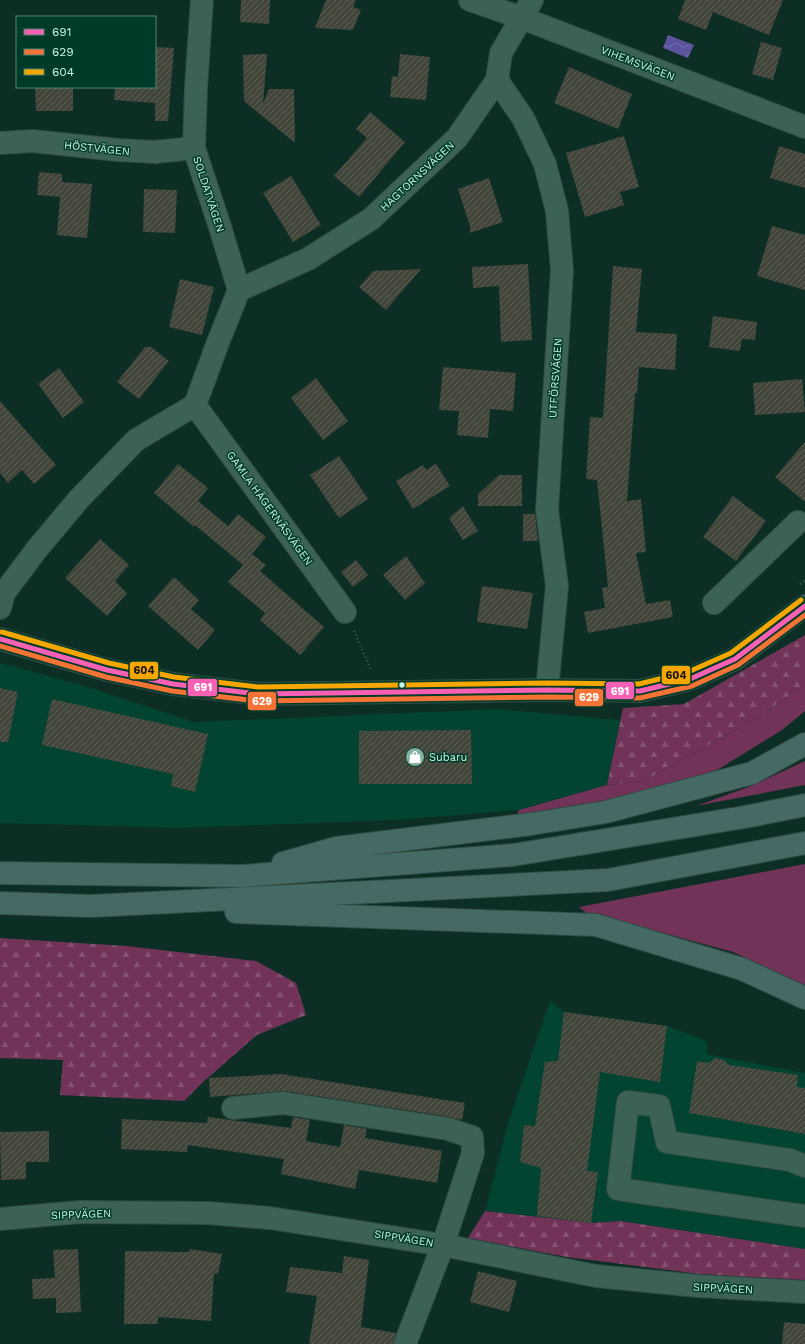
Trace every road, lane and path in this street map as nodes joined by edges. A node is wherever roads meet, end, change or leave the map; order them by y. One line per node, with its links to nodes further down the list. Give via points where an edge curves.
1 (202, 0): 7 (street, SOLDATVÄGEN)
2 (470, 0): 3 (street, VIHEMSVÄGEN)
3 (527, 9): 4 (street, HAGTORNSVÄGEN, via 501,54); 5 (street, VIHEMSVÄGEN)
4 (497, 80): 8 (street, HAGTORNSVÄGEN, via 457,138 371,219 308,259); 20 (street, UTFÖRSVÄGEN, via 523,118 545,164 557,211 562,270 547,510 557,586)
5 (805, 127)
6 (0, 143): 7 (street, HÖSTVÄGEN, via 32,141 155,152)
7 (194, 148): 8 (street, SOLDATVÄGEN)
8 (239, 290): 9 (street)
9 (195, 405): 14 (street, via 136,440 79,499 4,593); 15 (street, GAMLA HÄGERNÄSVÄGEN)
10 (803, 523): 13 (street)
11 (805, 580): 12 (path)
12 (802, 595): 20 (street, via 735,659 690,679 640,690)
13 (714, 603)
14 (0, 608)
15 (345, 612): 17 (path)
16 (0, 639): 21 (street, via 107,670 173,684 258,694)
17 (371, 670): 18 (path); 19 (path); 21 (path)
18 (378, 670)
19 (364, 672)
20 (547, 690): 21 (street)
21 (380, 693)
22 (805, 744): 26 (highway, via 752,773 606,812 336,848)
23 (805, 804): 26 (highway, via 746,817 513,855)
24 (805, 843): 28 (highway, via 608,880)
25 (0, 873): 26 (highway)
26 (242, 876)
27 (0, 903): 28 (highway)
28 (91, 906): 29 (highway, via 596,925 742,969)
29 (805, 998)
30 (234, 1108): 34 (street, via 283,1103 448,1129 472,1137 473,1154)
31 (805, 1166): 32 (street, via 790,1160 667,1142 659,1106 628,1102 618,1189)
32 (805, 1216)
33 (0, 1219): 34 (street, SIPPVÄGEN, via 80,1212 208,1213 270,1218)
34 (443, 1245): 35 (street, SIPPVÄGEN, via 596,1276 698,1286); 36 (street)
35 (805, 1292)
36 (405, 1344)

